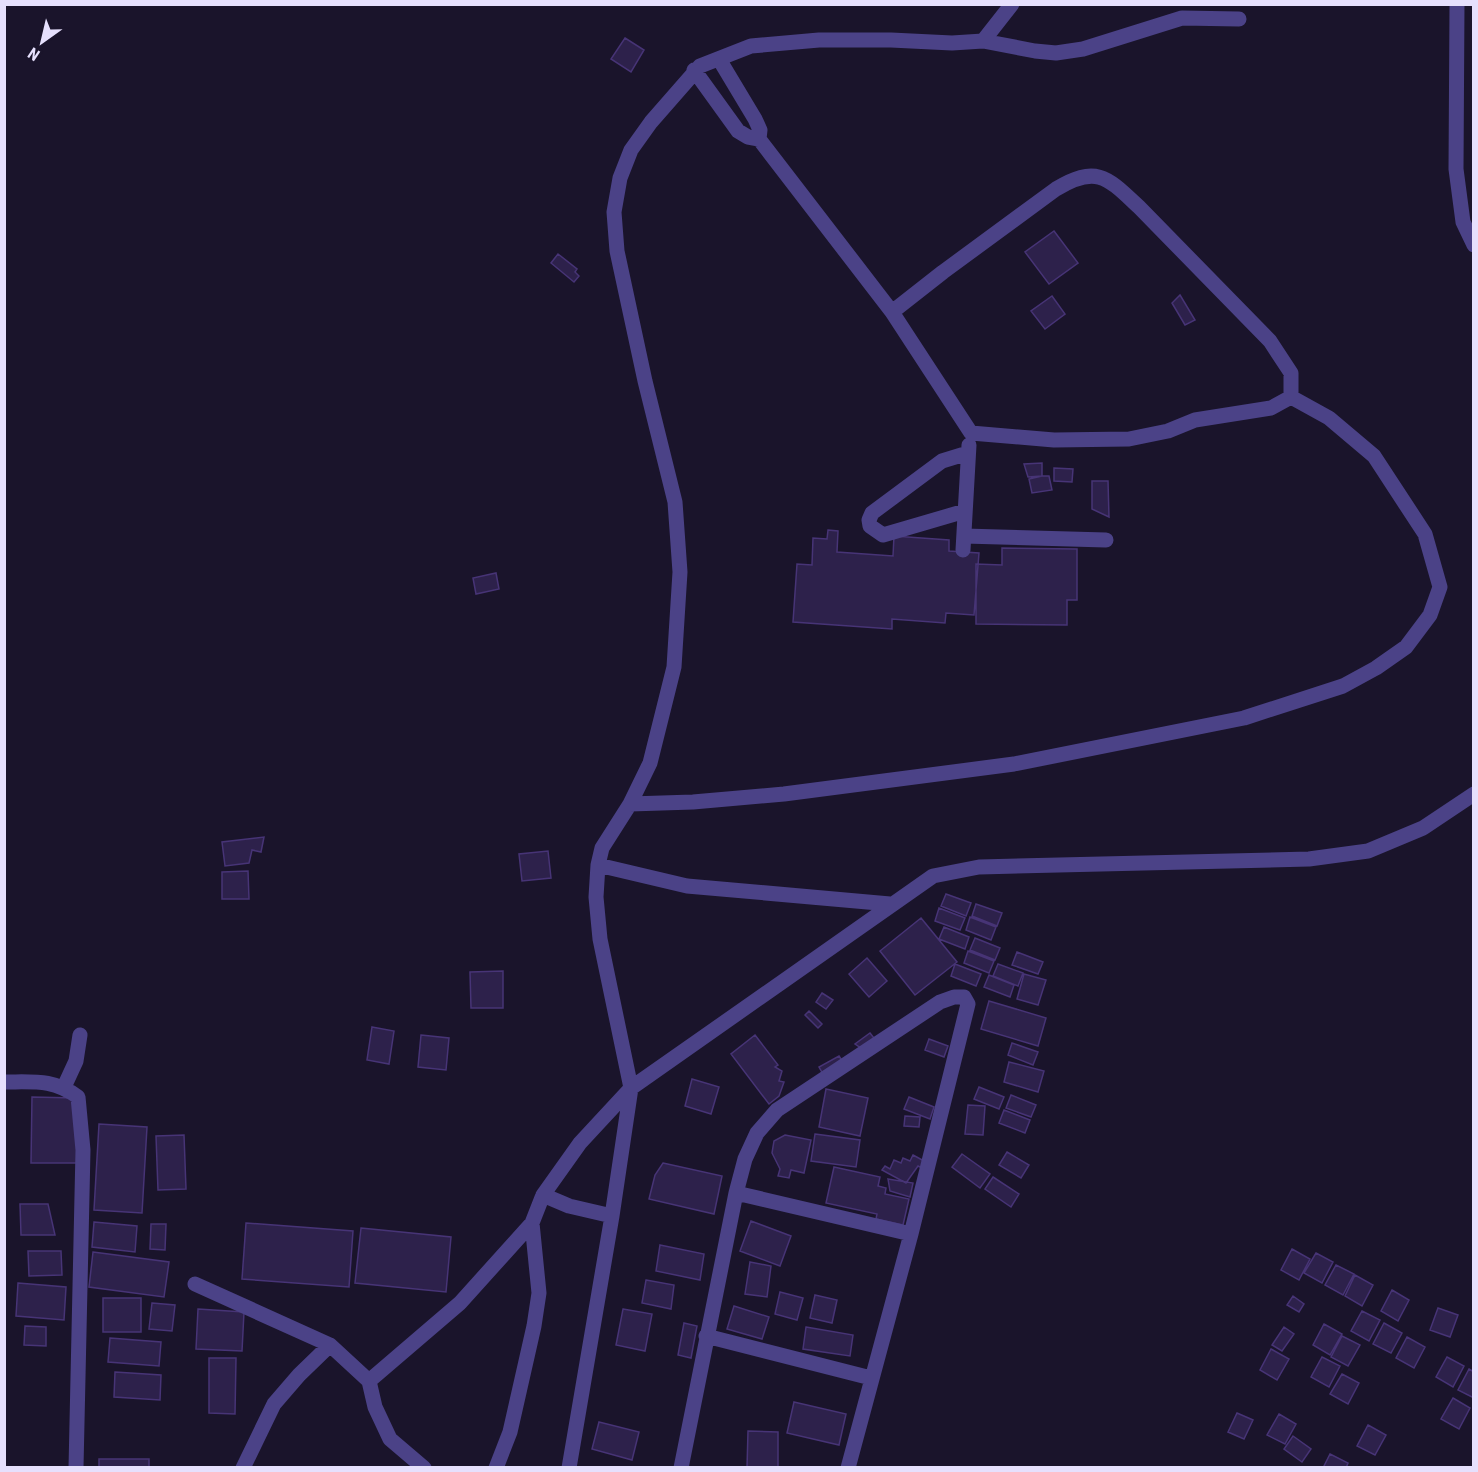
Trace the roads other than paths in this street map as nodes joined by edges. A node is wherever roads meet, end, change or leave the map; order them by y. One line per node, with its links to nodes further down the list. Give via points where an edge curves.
1 (1012, 4): 4 (street)
2 (1457, 4): 8 (street, via 1456,169 1463,222)
3 (1239, 19): 4 (street, via 1182,18 1083,49 1056,53)
4 (983, 41): 5 (street, via 819,40 751,46)
5 (719, 59): 6 (street); 7 (street, via 755,119)
6 (694, 70): 7 (street, via 738,131); 16 (street, via 631,150 620,178 614,212 617,251 675,502 680,572 674,667 650,763)
7 (759, 139): 9 (street)
8 (1473, 245)
9 (892, 312): 10 (street, via 1056,189 1075,177 1098,176 1117,186 1270,341 1291,373); 11 (street)
10 (1291, 397): 11 (street, via 1271,408 1195,420 1168,431 1129,439 1054,440); 16 (street, via 1329,418 1374,456 1425,534 1440,587 1430,615 1406,647 1376,668 1343,686 1244,718 1014,764 784,794)
11 (971, 433): 12 (street)
12 (968, 453): 13 (street); 13 (street, via 942,461 872,513 869,520 870,526 883,535)
13 (964, 511): 14 (street, via 963,543)
14 (1106, 540)
15 (1473, 794): 18 (street, via 1423,828 1368,851 1309,859 979,867 933,876)
16 (630, 804): 17 (street, via 602,848)
17 (598, 865): 18 (street, via 687,886); 22 (street, via 600,939)
18 (890, 904): 22 (street)
19 (80, 1035): 21 (street, via 76,1061)
20 (4, 1082): 21 (street)
21 (64, 1087): 33 (street, via 78,1097 83,1150)
22 (631, 1088): 24 (street, via 580,1143); 25 (street)
23 (736, 1193): 27 (street); 27 (street, via 757,1133 777,1110 940,1002 964,997 968,1004); 29 (street)
24 (543, 1195): 25 (street); 26 (street)
25 (612, 1216): 37 (street)
26 (532, 1223): 32 (street, via 460,1303); 36 (street, via 539,1293 510,1432)
27 (910, 1234): 31 (street)
28 (195, 1284): 30 (street)
29 (706, 1336): 31 (street); 38 (street)
30 (330, 1345): 32 (street); 34 (street, via 274,1404)
31 (871, 1378): 39 (street)
32 (369, 1381): 35 (street, via 375,1407 390,1438)
33 (76, 1467)
34 (243, 1467)
35 (423, 1467)
36 (496, 1467)
37 (569, 1467)
38 (681, 1467)
39 (848, 1467)

